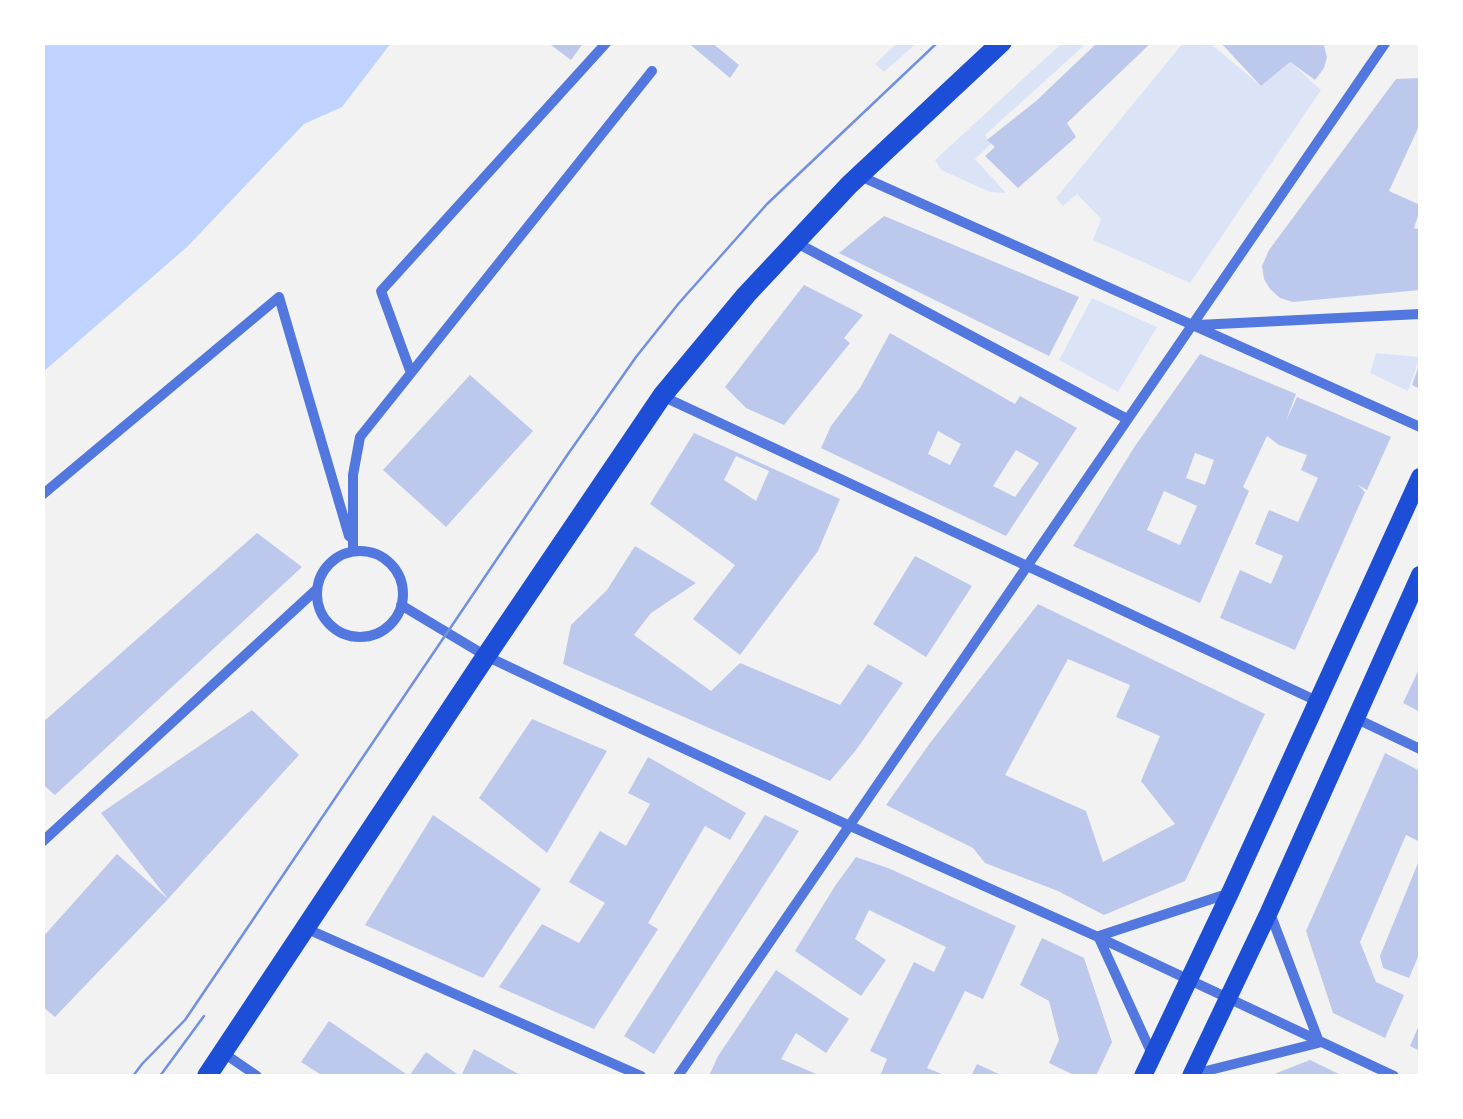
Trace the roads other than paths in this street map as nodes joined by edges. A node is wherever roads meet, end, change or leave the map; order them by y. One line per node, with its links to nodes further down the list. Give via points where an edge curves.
1 (607, 42): 9 (street, via 381,291)
2 (1002, 42): 5 (main road)
3 (1386, 42): 8 (street)
4 (652, 71): 9 (street)
5 (860, 176): 6 (main road); 8 (street)
6 (795, 242): 10 (main road); 11 (street)
7 (1420, 314): 8 (street)
8 (1192, 325): 11 (street); 12 (street)
9 (412, 372): 15 (street, via 360,437 353,475)
10 (662, 396): 16 (street); 20 (main road)
11 (1127, 419): 16 (street)
12 (1420, 428)
13 (1420, 477): 21 (main road)
14 (42, 495): 15 (street, via 279,297)
15 (354, 552): 18 (street, via 328,564); 19 (street, via 392,565)
16 (1026, 566): 21 (street); 24 (street)
17 (1420, 576): 22 (main road)
18 (317, 590): 19 (street, via 323,617 359,637 386,628); 25 (street)
19 (402, 605): 20 (street)
20 (486, 656): 24 (street); 28 (main road)
21 (1317, 701): 26 (main road)
22 (1355, 718): 23 (street); 27 (main road)
23 (1420, 749)
24 (848, 825): 29 (street); 39 (street)
25 (42, 842)
26 (1230, 893): 29 (street); 30 (main road)
27 (1269, 912): 31 (main road); 32 (street)
28 (305, 928): 33 (main road); 38 (street)
29 (1098, 937): 30 (street); 34 (street)
30 (1188, 980): 31 (street); 34 (main road)
31 (1228, 999): 32 (street); 35 (main road)
32 (1319, 1042): 35 (street); 41 (street)
33 (222, 1052): 36 (main road); 37 (street)
34 (1152, 1056): 40 (main road)
35 (1191, 1075)
36 (207, 1076)
37 (257, 1076)
38 (641, 1076)
39 (678, 1076)
40 (1143, 1076)
41 (1394, 1076)

